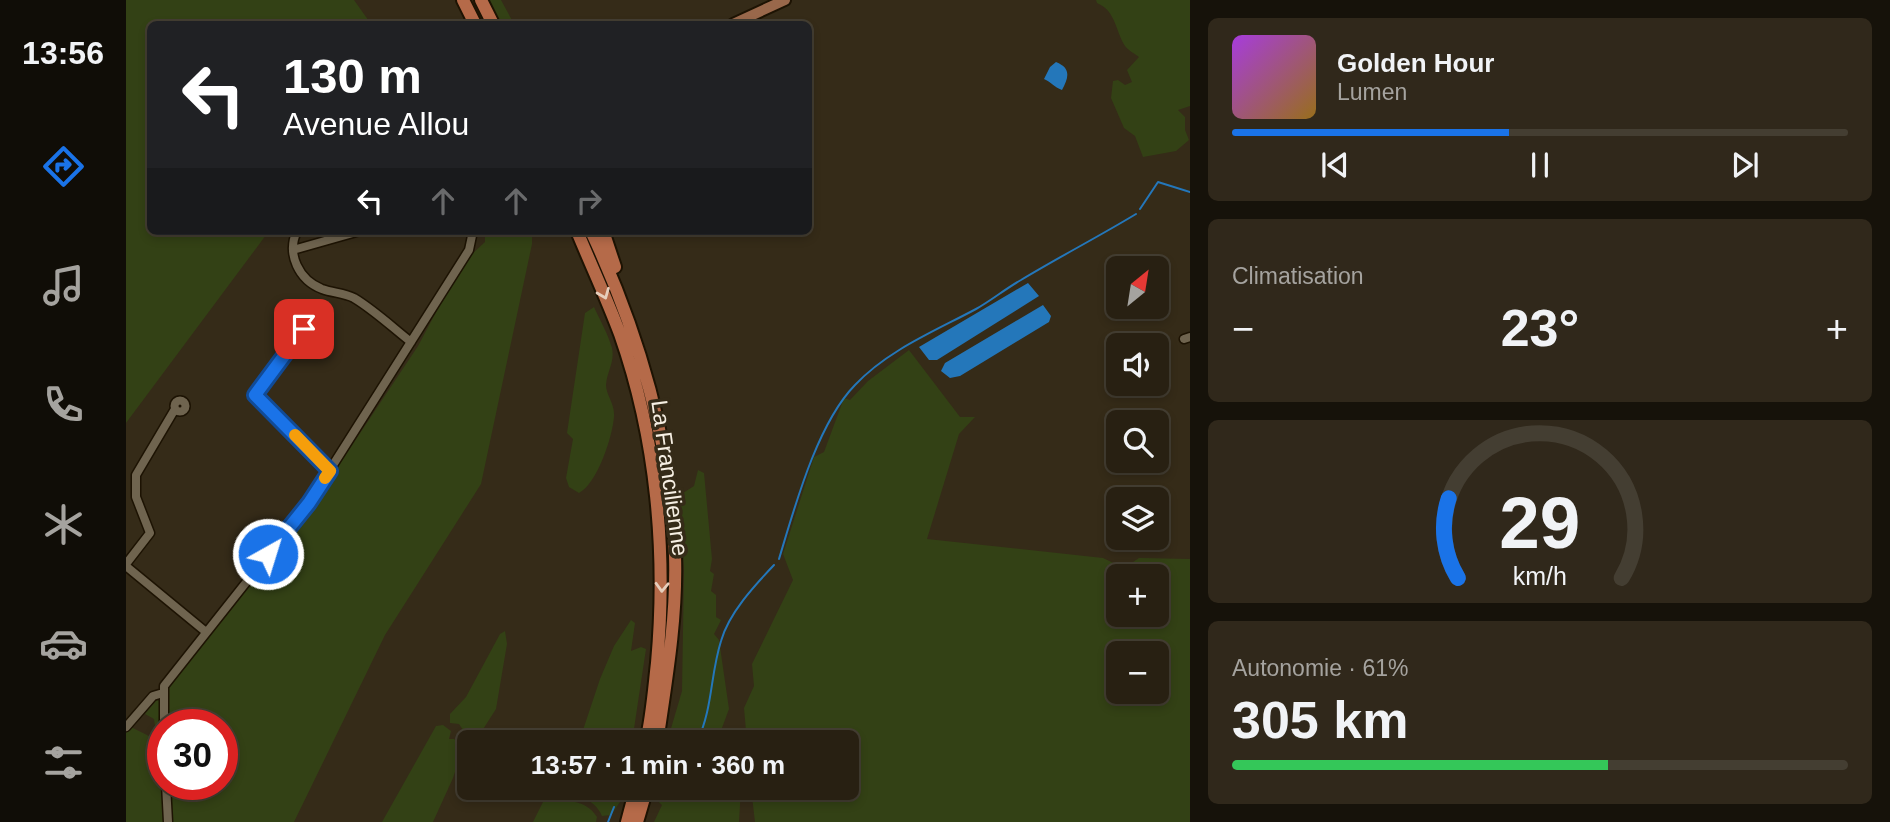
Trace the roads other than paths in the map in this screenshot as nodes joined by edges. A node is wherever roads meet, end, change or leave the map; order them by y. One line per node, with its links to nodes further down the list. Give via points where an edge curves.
1 (464, 0): 5 (highway)
2 (481, 0): 6 (highway)
3 (773, 0): 7 (main road)
4 (785, 0): 8 (main road)
5 (474, 21)
6 (492, 21)
7 (729, 21)
8 (740, 21)
9 (297, 235): 15 (street)
10 (346, 235): 15 (street)
11 (472, 235): 18 (street, via 468,250)
12 (579, 235): 29 (highway, La Francilienne, one-way to 29, via 620,335 653,472 662,581)
13 (593, 235): 16 (highway, La Francilienne)
14 (604, 235): 16 (highway, via 627,304)
15 (293, 250): 18 (street, via 297,268 309,281 355,299)
16 (625, 314): 30 (highway, La Francilienne, via 654,414 676,557)
17 (304, 329): 20 (street, via 255,395)
18 (411, 342): 20 (street)
19 (175, 409): 21 (street)
20 (330, 471): 25 (street)
21 (136, 475): 22 (street); 23 (street)
22 (126, 486): 23 (street)
23 (136, 497): 24 (street, via 150,533)
24 (126, 565): 25 (street)
25 (206, 632): 26 (street)
26 (163, 693): 27 (street); 28 (street, via 153,696)
27 (164, 709)
28 (126, 727)
29 (648, 730)
30 (658, 730)
31 (167, 800): 34 (street)
32 (632, 800): 35 (highway)
33 (643, 800): 36 (highway)
34 (168, 822)
35 (626, 822)
36 (637, 822)

